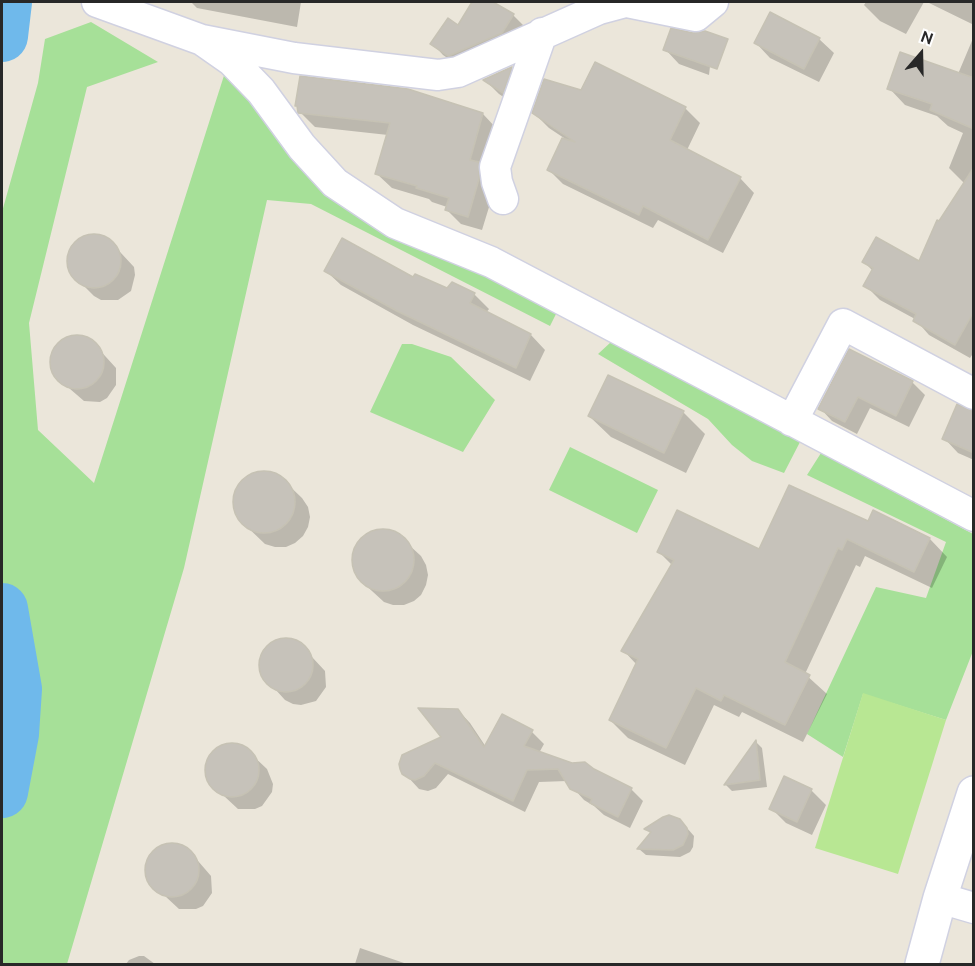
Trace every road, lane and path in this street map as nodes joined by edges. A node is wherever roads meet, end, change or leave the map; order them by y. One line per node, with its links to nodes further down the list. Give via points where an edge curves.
1 (97, 2): 5 (street)
2 (626, 2): 3 (street, via 696,16); 4 (street)
3 (713, 2)
4 (542, 33): 5 (street, via 458,72 438,75 294,58); 6 (street, via 495,167)
5 (202, 40): 8 (street, via 261,91 302,147 335,183 395,223 491,262)
6 (503, 199)
7 (974, 394): 8 (street, via 843,324)
8 (792, 421): 9 (street)
9 (974, 516)
10 (974, 793): 11 (street)
11 (940, 898): 12 (street); 13 (street)
12 (974, 908)
13 (922, 964)

